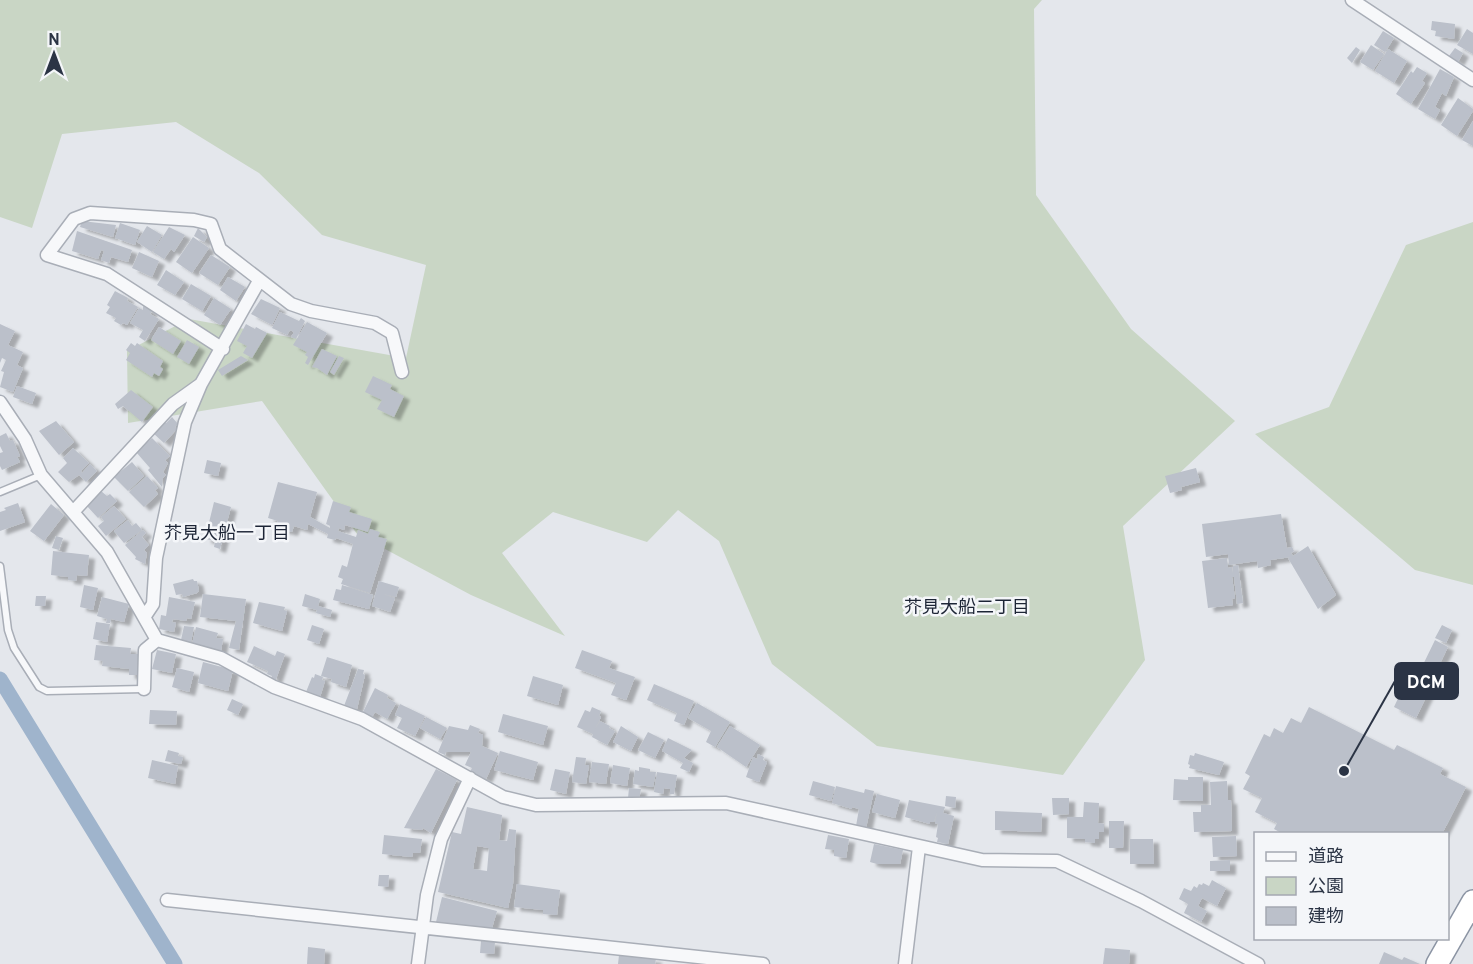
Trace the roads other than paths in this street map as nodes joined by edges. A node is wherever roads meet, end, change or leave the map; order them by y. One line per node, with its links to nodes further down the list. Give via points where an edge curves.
1 (1353, 0): 2 (street)
2 (1473, 80)
3 (259, 281): 4 (street); 4 (street, via 220,249 211,224 194,220 90,213 74,219 47,255 107,274); 5 (street, via 291,304 375,323 392,333)
4 (223, 349): 6 (street)
5 (402, 372)
6 (201, 384): 10 (street, via 173,404); 12 (street, via 185,422 156,558 153,604)
7 (0, 402): 8 (street, via 25,439)
8 (41, 475): 9 (lane); 10 (street)
9 (0, 492)
10 (73, 512): 12 (street, via 107,552)
11 (0, 566): 14 (lane, via 8,630 14,648 39,687 47,691)
12 (144, 616): 13 (street)
13 (158, 640): 14 (street, via 145,650); 15 (street, via 221,658 274,687 362,719)
14 (144, 689)
15 (470, 778): 16 (street, via 503,796 536,806 726,803); 19 (street, via 441,839)
16 (918, 847): 20 (street, via 982,860 1057,861); 23 (street)
17 (167, 900): 19 (street)
18 (1473, 901): 24 (highway)
19 (423, 927): 21 (street); 22 (street)
20 (1256, 963)
21 (418, 964)
22 (763, 964)
23 (904, 964)
24 (1437, 964)

